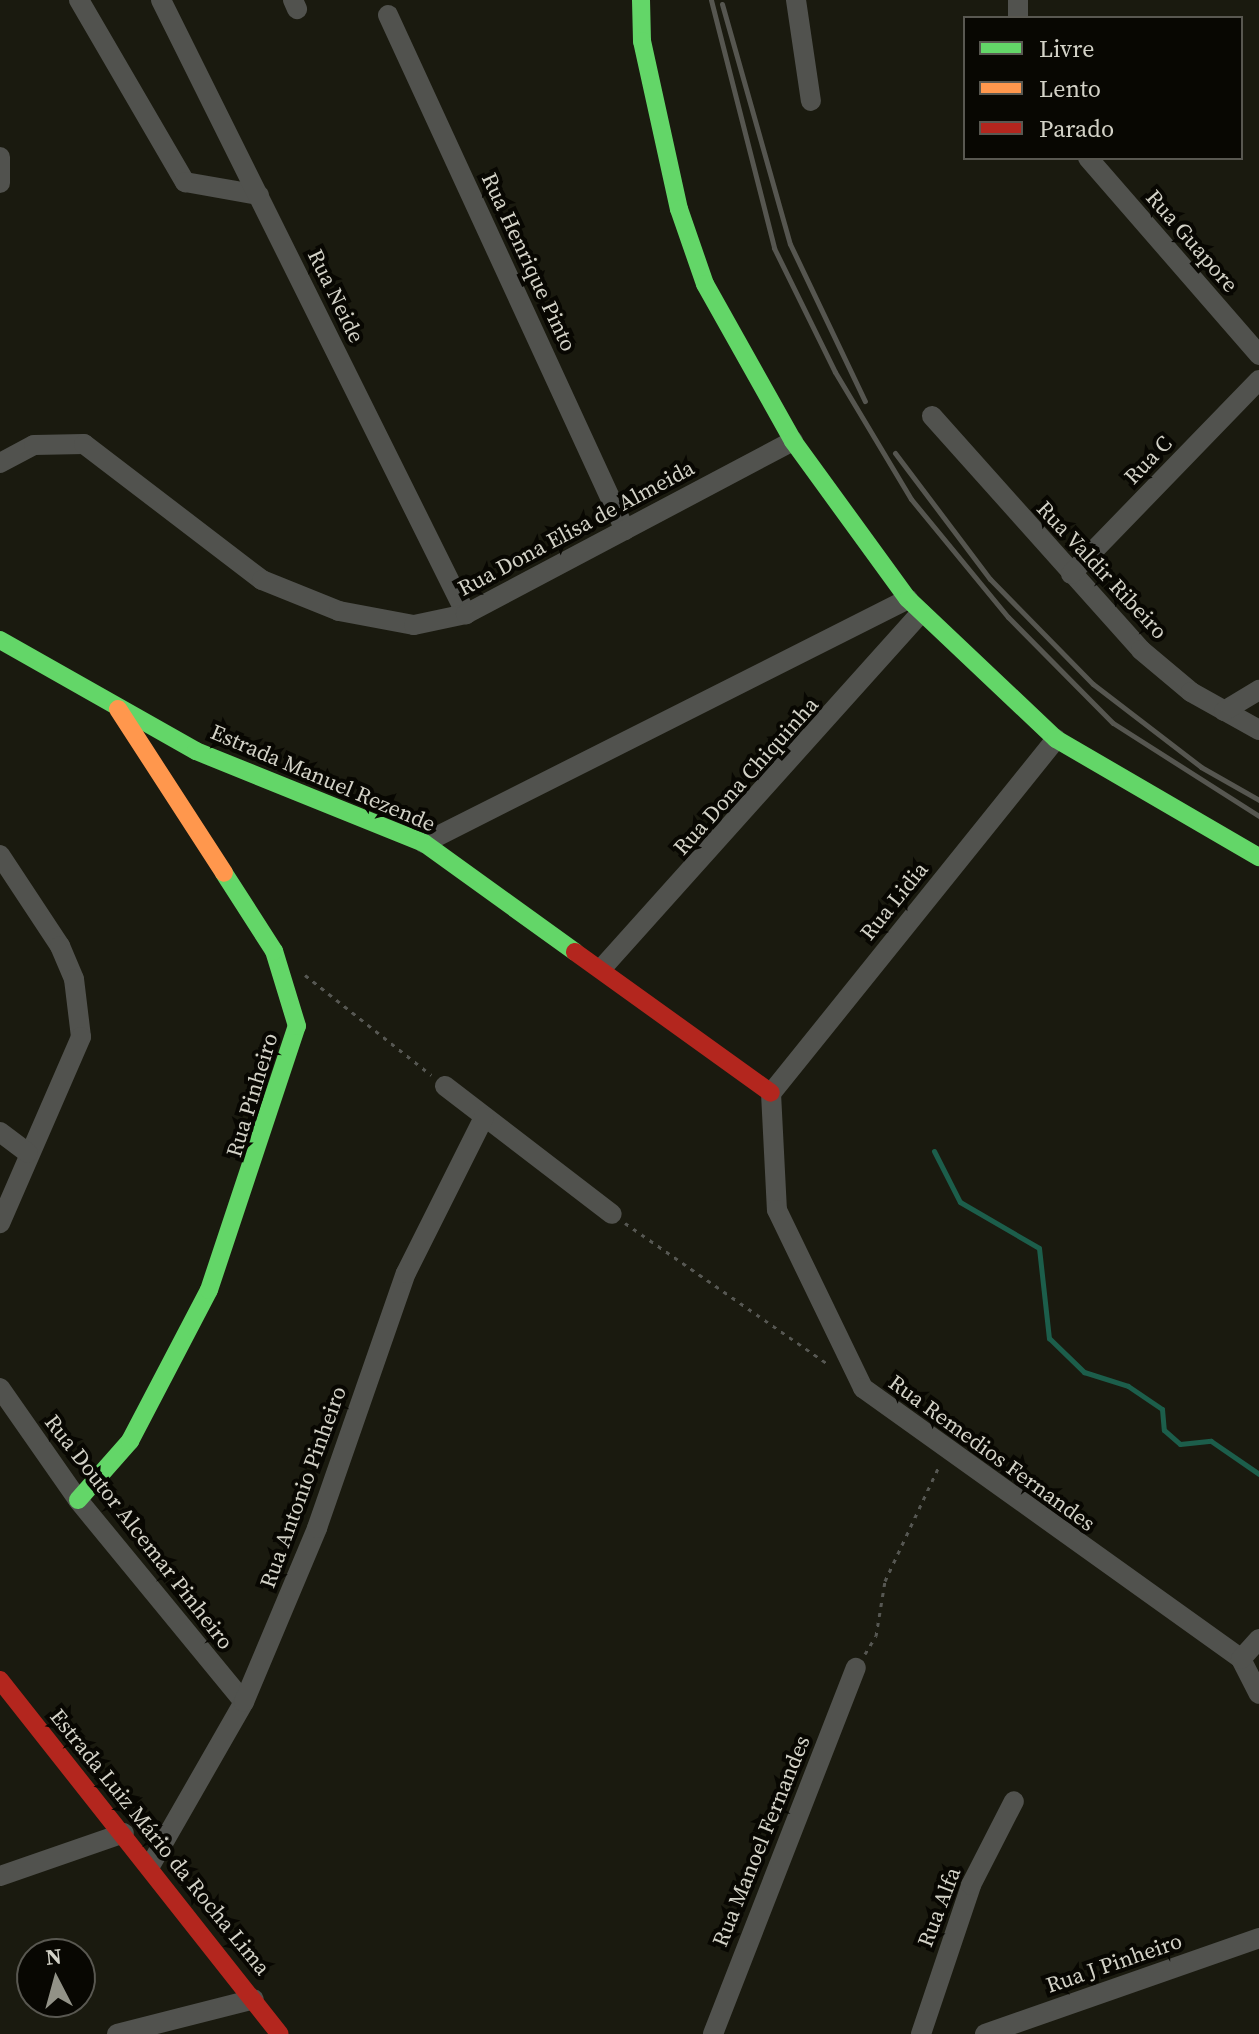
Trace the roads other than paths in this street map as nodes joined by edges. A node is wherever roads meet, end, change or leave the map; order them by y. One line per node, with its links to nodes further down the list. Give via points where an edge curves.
1 (79, 0): 10 (street, via 185,182)
2 (161, 0): 10 (street, Rua Neide)
3 (641, 0): 14 (street, via 642,41 679,209 705,284)
4 (796, 0): 6 (street)
5 (388, 15): 16 (street, Rua Henrique Pinto)
6 (811, 101)
7 (0, 157): 9 (street)
8 (1090, 160): 11 (street, Rua Guapore)
9 (0, 183)
10 (259, 195): 19 (street, Rua Neide)
11 (1259, 355)
12 (1259, 380): 17 (street, Rua C)
13 (932, 416): 17 (street, Rua Valdir Ribeiro)
14 (793, 441): 16 (street, Rua Dona Elisa de Almeida); 18 (street)
15 (0, 463): 19 (street, Rua Dona Elisa de Almeida, via 34,445 84,444 250,572 301,600 392,623)
16 (625, 530): 19 (street, Rua Dona Elisa de Almeida)
17 (1071, 574): 23 (street, Rua Valdir Ribeiro, via 1141,650)
18 (914, 606): 25 (street); 26 (street); 29 (street, Rua Dona Chiquinha)
19 (466, 614)
20 (0, 640): 22 (street, Estrada Manuel Rezende)
21 (1259, 690): 23 (street)
22 (116, 707): 26 (street, Estrada Manuel Rezende, via 196,751); 38 (street, Rua Pinheiro, via 274,951 297,1026 209,1290 130,1441)
23 (1224, 711): 24 (street, Rua Valdir Ribeiro)
24 (1259, 730)
25 (1056, 739): 28 (street); 31 (street, Rua Lidia)
26 (424, 843): 29 (street, Estrada Manuel Rezende)
27 (0, 855): 34 (street, via 43,914 79,1008 73,1068)
28 (1259, 857)
29 (603, 967): 31 (street, Estrada Manuel Rezende)
30 (445, 1086): 32 (street)
31 (771, 1093): 40 (street, Rua Remedios Fernandes, via 777,1210 863,1388)
32 (484, 1117): 35 (street); 45 (street, Rua Antonio Pinheiro, via 406,1273 317,1528)
33 (0, 1132): 34 (street)
34 (28, 1153): 36 (street)
35 (612, 1214)
36 (0, 1223)
37 (0, 1388): 38 (street, Rua Doutor Alcemar Pinheiro)
38 (78, 1500): 45 (street, Rua Doutor Alcemar Pinheiro)
39 (1259, 1639): 40 (street)
40 (1241, 1659): 43 (street, Rua Remedios Fernandes)
41 (856, 1668): 55 (street, Rua Manoel Fernandes)
42 (0, 1680): 44 (street, Estrada Luiz Mário da Rocha Lima)
43 (1259, 1694)
44 (15, 1699): 46 (street); 48 (street, Estrada Luiz Mário da Rocha Lima)
45 (244, 1702): 49 (street, Rua Antonio Pinheiro)
46 (0, 1715)
47 (1014, 1801): 56 (street, Rua Alfa, via 971,1885)
48 (124, 1833): 49 (street, Estrada Luiz Mário da Rocha Lima); 50 (street)
49 (150, 1866): 52 (street, Estrada Luiz Mário da Rocha Lima)
50 (0, 1876)
51 (1259, 1938): 57 (street, Rua J Pinheiro)
52 (254, 1999): 53 (street); 54 (street, Estrada Luiz Mário da Rocha Lima)
53 (117, 2034)
54 (280, 2034)
55 (713, 2034)
56 (921, 2034)
57 (985, 2034)

